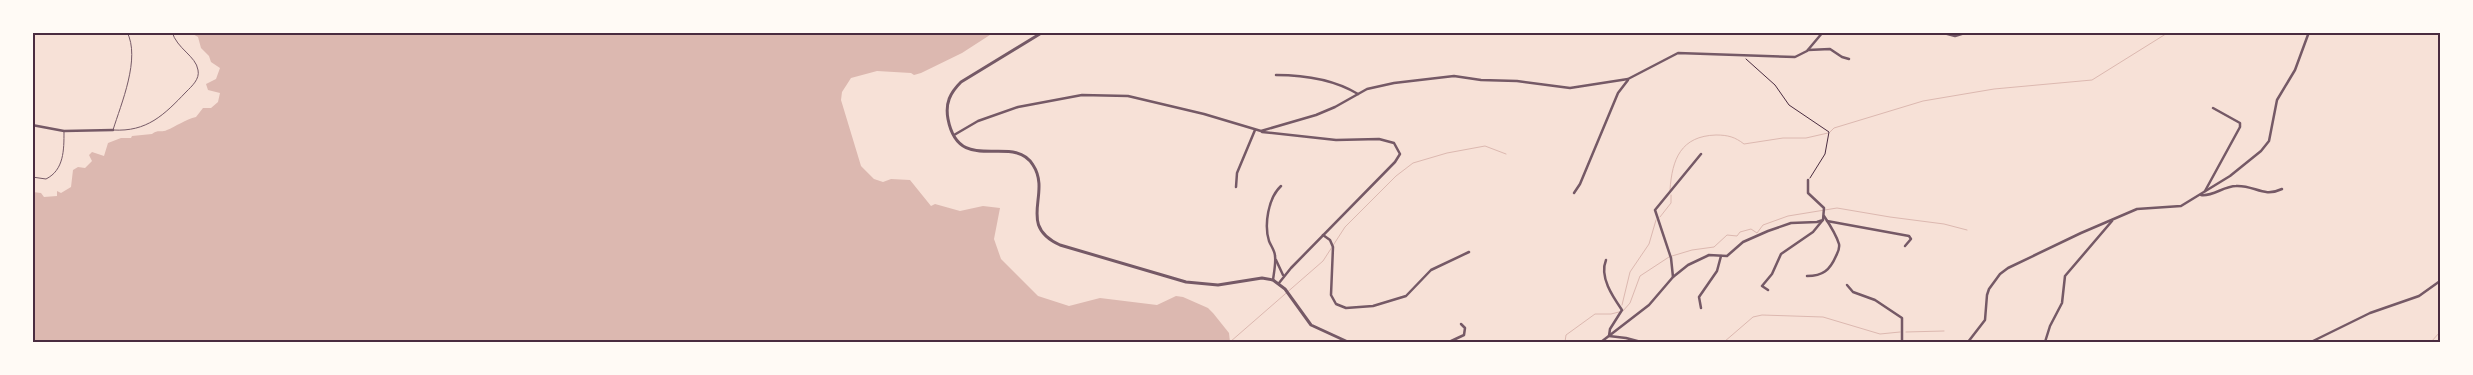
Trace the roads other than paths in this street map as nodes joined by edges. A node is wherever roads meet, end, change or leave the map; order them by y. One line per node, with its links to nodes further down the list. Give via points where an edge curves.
1 (127, 32): 15 (lane, via 131,43 129,75)
2 (172, 32): 15 (lane, via 177,44 196,62 199,71 196,80 164,115 140,127)
3 (1043, 32): 19 (street, via 952,90 947,108)
4 (1823, 32): 8 (street)
5 (1940, 32): 6 (street, via 1955,36)
6 (1968, 32)
7 (2310, 32): 27 (street, via 2297,66 2277,100 2269,141 2252,158)
8 (1807, 51): 9 (street, via 1830,49); 11 (street, via 1784,58 1737,53 1678,53)
9 (1849, 59)
10 (1276, 75): 12 (street, via 1314,77 1347,87)
11 (1628, 79): 12 (street, via 1562,88 1517,80 1454,76 1383,84); 26 (street, via 1618,93)
12 (1358, 94): 18 (street, via 1328,111)
13 (2213, 108): 27 (street, via 2240,123 2240,127)
14 (32, 125): 17 (street)
15 (113, 130): 17 (street)
16 (1255, 130): 18 (street); 19 (street, via 1204,114 1124,96 1098,95 1027,104 987,117); 24 (street, via 1237,172)
17 (64, 131): 21 (lane, via 64,155 57,170 46,179)
18 (1261, 131): 31 (street, via 1324,139 1379,139 1397,146 1400,154 1395,162)
19 (954, 135): 40 (street, via 973,151 1018,152 1032,163 1038,177 1037,220 1042,233 1053,242 1186,282 1218,285 1262,278)
20 (1701, 154): 39 (street, via 1655,210 1672,258)
21 (32, 177)
22 (1808, 180): 28 (street, via 1808,193 1822,205)
23 (1281, 186): 35 (street, via 1273,194 1268,224 1268,239)
24 (1236, 187)
25 (2282, 189): 27 (street, via 2269,194 2246,186 2231,186)
26 (1574, 193)
27 (2202, 194): 29 (street, via 2175,208 2141,208)
28 (1824, 218): 30 (street); 34 (street, via 1817,222 1785,224 1748,239 1730,254); 44 (street, via 1813,232 1781,254 1762,286)
29 (2112, 220): 53 (street, via 2017,263 2000,274 1987,295 1985,320); 54 (street, via 2065,276 2062,303)
30 (1827, 221): 32 (street, via 1909,236 1911,239); 38 (street, via 1839,250 1829,269 1819,276)
31 (1323, 235): 33 (street, via 1333,247 1330,295 1336,304 1346,308 1380,305 1406,296 1431,270); 37 (street)
32 (1904, 246)
33 (1468, 252)
34 (1721, 256): 39 (street, via 1704,256); 45 (street, via 1717,271 1699,297)
35 (1275, 259): 37 (street); 40 (street)
36 (1606, 260): 47 (street, via 1606,281 1622,310)
37 (1284, 276): 42 (street)
38 (1807, 276)
39 (1673, 277): 47 (street, via 1649,305)
40 (1273, 280): 42 (street)
41 (2440, 282): 55 (street, via 2420,296 2356,319)
42 (1279, 283): 48 (street, via 1311,324)
43 (1847, 285): 52 (street, via 1853,292 1875,300 1902,318)
44 (1768, 290)
45 (1700, 308)
46 (1460, 324): 49 (street, via 1465,328 1464,334)
47 (1609, 336): 50 (street); 51 (street)
48 (1348, 342)
49 (1449, 342)
50 (1601, 342)
51 (1641, 342)
52 (1902, 342)
53 (1968, 342)
54 (2045, 342)
55 (2311, 342)

